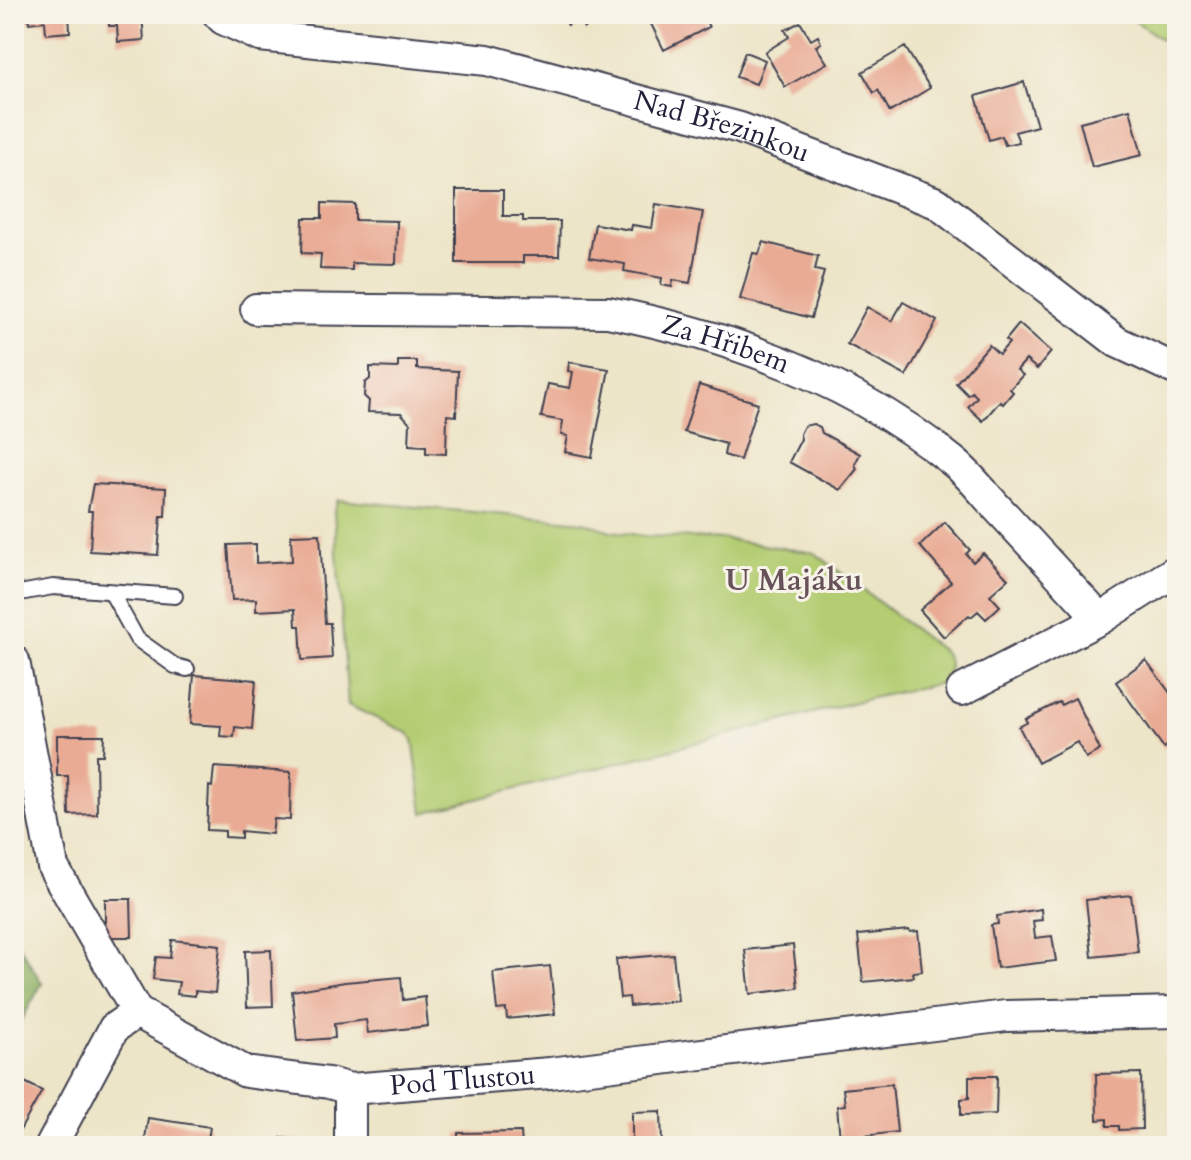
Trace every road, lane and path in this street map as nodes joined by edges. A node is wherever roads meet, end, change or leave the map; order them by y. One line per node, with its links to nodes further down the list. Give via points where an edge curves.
1 (218, 14): 3 (street, Nad Březinkou, via 260,36 487,60 740,128 937,203 1117,342)
2 (256, 309): 8 (street, Za Hřibem, via 608,312 749,350 846,392 902,423 957,465)
3 (1177, 370)
4 (1177, 570): 8 (street)
5 (111, 592): 6 (lane, via 53,587); 7 (lane); 10 (lane, via 137,639)
6 (14, 594)
7 (175, 596)
8 (1100, 619): 11 (street)
9 (14, 661): 12 (street, via 53,867)
10 (187, 669)
11 (962, 690)
12 (137, 1012): 14 (street, Pod Tlustou, via 246,1072); 15 (street, via 114,1028)
13 (1177, 1012): 14 (street, Pod Tlustou, via 1006,1016 550,1073)
14 (350, 1089): 16 (street)
15 (51, 1146)
16 (350, 1146)

